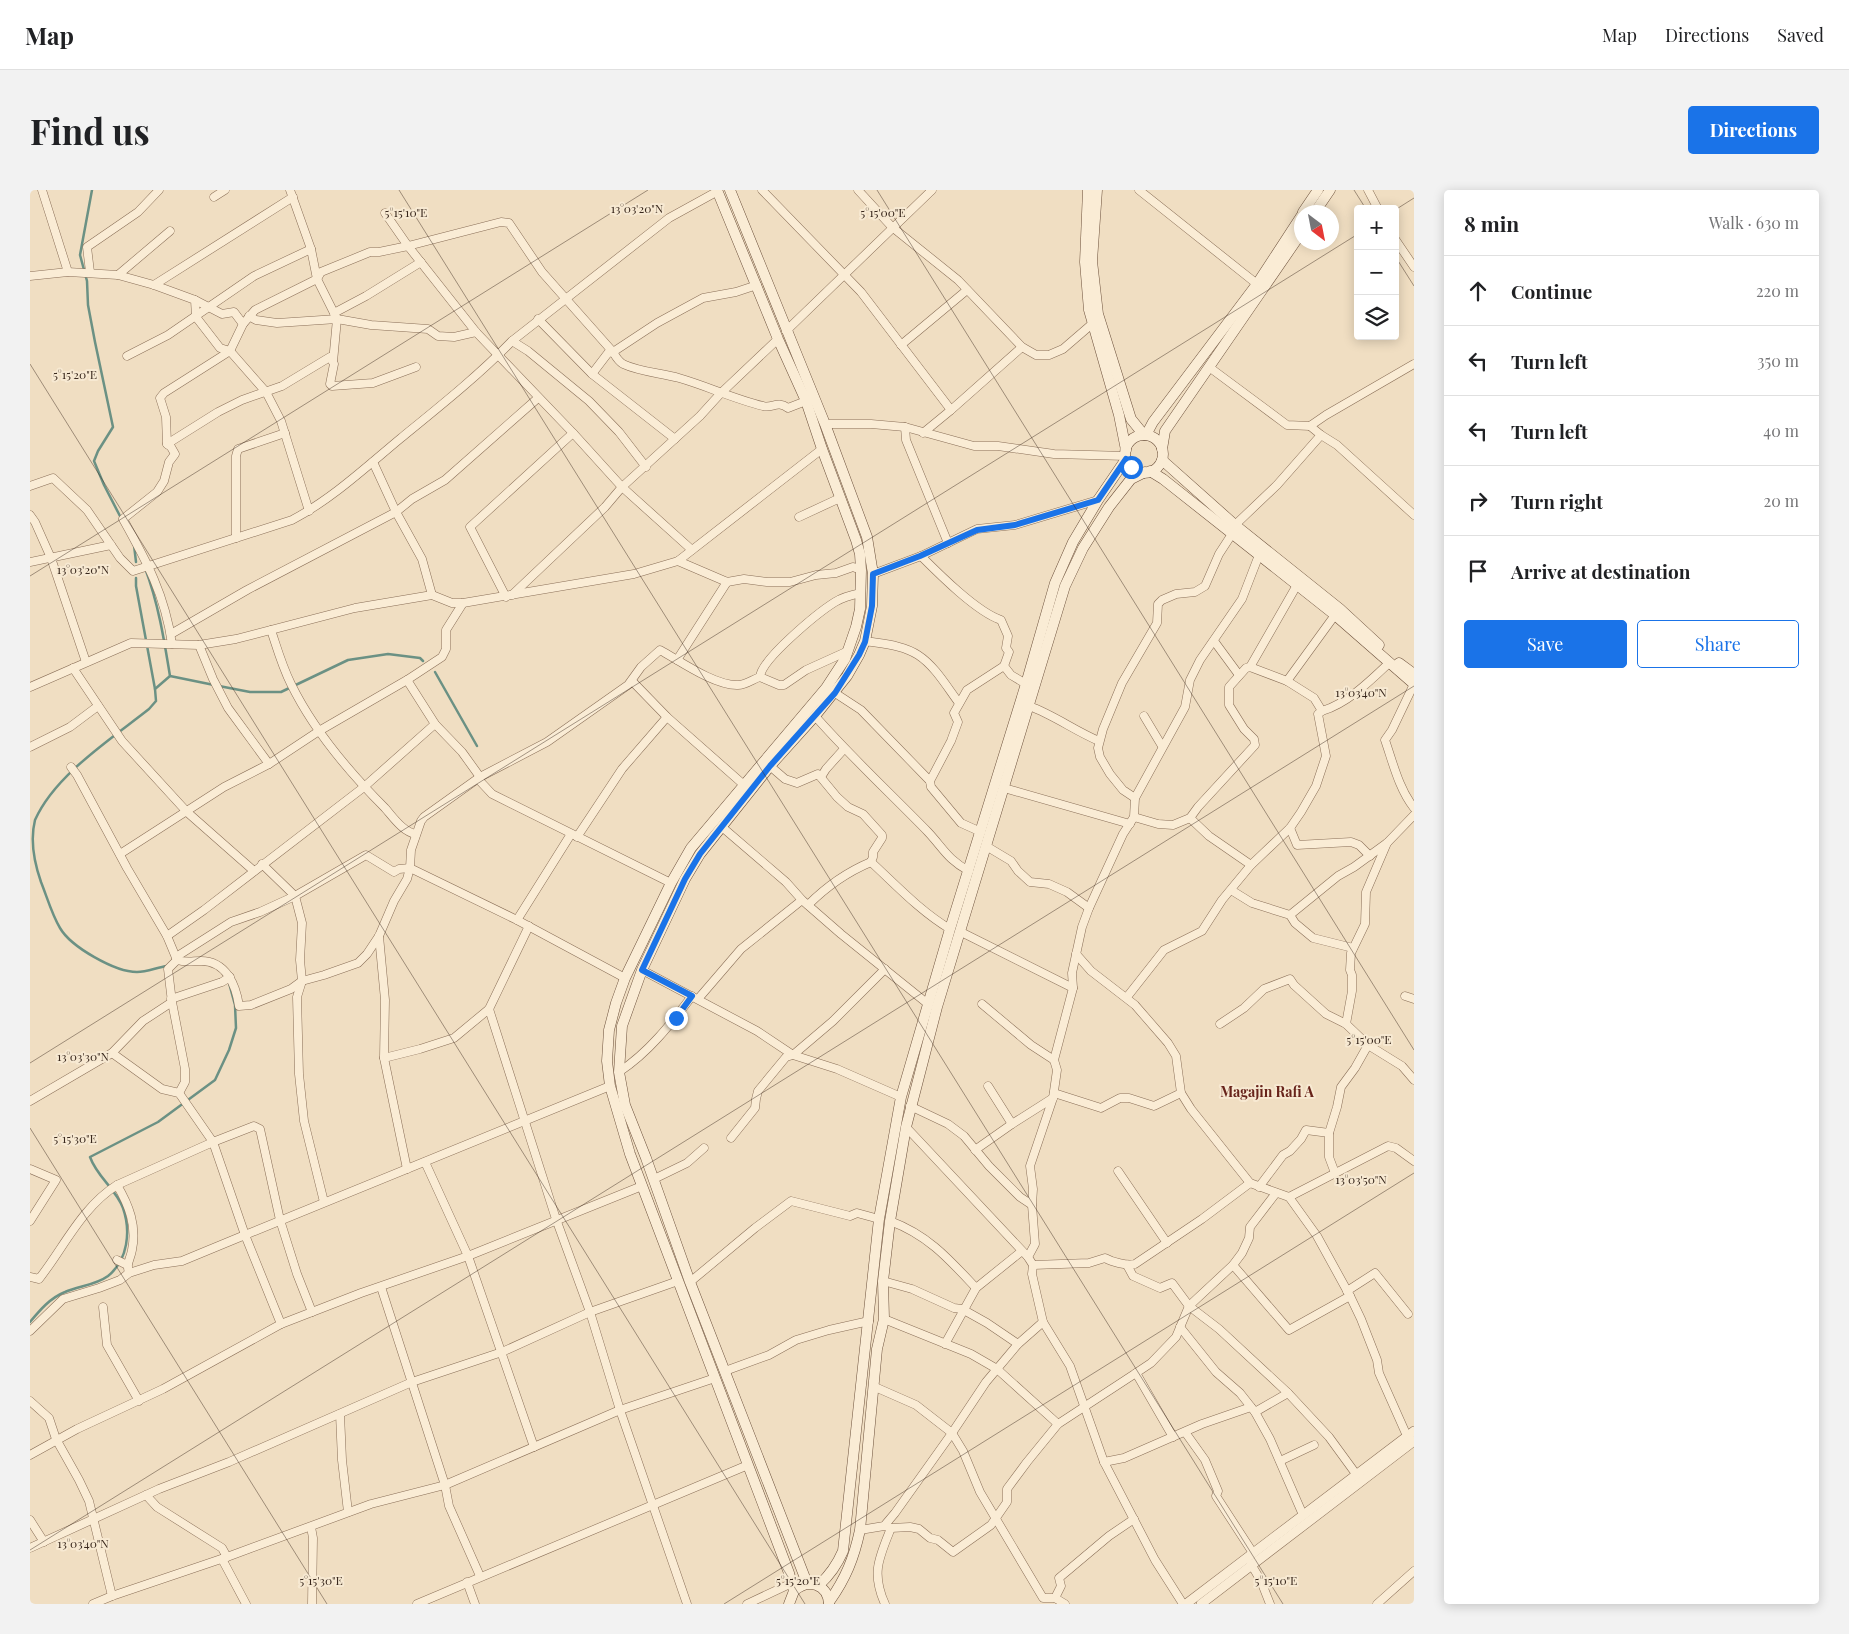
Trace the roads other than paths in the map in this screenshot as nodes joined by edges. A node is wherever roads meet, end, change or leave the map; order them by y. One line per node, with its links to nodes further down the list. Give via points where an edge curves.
1 (42, 190): 30 (street)
2 (159, 190): 31 (street, via 138,212 87,247)
3 (225, 190): 16 (street)
4 (730, 190): 50 (main road)
5 (762, 190): 33 (street)
6 (858, 190): 22 (street)
7 (932, 190): 22 (street)
8 (1088, 190): 48 (main road, via 1085,262)
9 (1097, 190): 74 (main road, via 1092,261 1098,314 1131,419)
10 (1139, 190): 36 (street)
11 (1318, 190): 17 (main road)
12 (1330, 190): 18 (main road)
13 (1368, 190): 19 (street)
14 (717, 191): 38 (main road); 40 (street, via 669,218)
15 (291, 194): 27 (street); 37 (street)
16 (214, 197)
17 (1308, 205)
18 (1320, 205)
19 (1376, 205)
20 (385, 213): 26 (street)
21 (1294, 226): 36 (main road)
22 (892, 227): 33 (street); 39 (street)
23 (170, 232): 32 (street)
24 (1294, 244): 61 (main road)
25 (1399, 245): 29 (street)
26 (408, 246): 28 (street); 35 (street, via 370,252 321,272); 40 (street, via 501,222 509,223 542,272)
27 (311, 249): 35 (street); 42 (street, via 254,276)
28 (421, 262): 44 (street); 49 (street)
29 (1414, 267)
30 (68, 272): 31 (street); 34 (street)
31 (86, 273): 32 (street)
32 (118, 275): 37 (street)
33 (845, 275): 50 (street); 52 (street)
34 (30, 276)
35 (317, 279): 43 (street); 44 (street)
36 (1257, 284): 74 (main road)
37 (154, 285): 41 (street)
38 (757, 285): 50 (main road); 55 (street, via 703,298 656,323)
39 (967, 290): 52 (street); 53 (street)
40 (566, 298): 46 (street); 55 (street)
41 (195, 300): 42 (street); 45 (street)
42 (210, 307): 45 (street); 47 (street, via 222,314 234,312)
43 (249, 316): 44 (street, via 278,322); 47 (street)
44 (336, 316): 49 (street, via 371,325 428,329 438,336 454,338); 58 (street)
45 (196, 317): 54 (street, via 220,348); 57 (street)
46 (538, 319): 51 (street); 62 (street)
47 (243, 324): 54 (street)
48 (1092, 324): 53 (street, via 1063,349 1049,355 1036,356); 80 (main road, via 1119,415)
49 (476, 332): 56 (street)
50 (782, 335): 64 (street); 66 (main road); 68 (main road)
51 (512, 341): 56 (street); 83 (street, via 588,401)
52 (901, 345): 67 (street)
53 (1022, 347): 67 (street)
54 (230, 351): 63 (street); 77 (street, via 160,398 166,417)
55 (613, 352): 62 (street, via 605,355); 64 (street, via 623,363)
56 (499, 355): 65 (street); 82 (street)
57 (126, 356)
58 (333, 362): 60 (street, via 329,382 332,386 373,383); 63 (street, via 330,357)
59 (1414, 364): 69 (street)
60 (416, 367)
61 (1209, 367): 69 (street, via 1288,425); 78 (main road, via 1165,432)
62 (592, 374): 76 (street)
63 (266, 392): 71 (street); 77 (street, via 218,412)
64 (720, 394): 66 (street, via 765,407 773,404 788,408); 76 (street)
65 (538, 398): 72 (street); 90 (street, via 445,480)
66 (806, 401): 79 (main road)
67 (951, 410): 73 (street)
68 (825, 424): 70 (street); 106 (main road, via 867,537)
69 (1310, 426): 75 (street)
70 (905, 427): 73 (street); 96 (street, via 906,440)
71 (285, 433): 89 (street); 95 (street, via 238,449)
72 (573, 433): 86 (street); 111 (street, via 470,527)
73 (922, 433): 80 (street, via 974,446 1054,454)
74 (1145, 435): 78 (main road, via 1156,439); 80 (main road, via 1132,440)
75 (1321, 436): 92 (street, via 1337,445); 94 (street)
76 (675, 439): 83 (street)
77 (167, 444): 104 (street, via 175,454 169,462 164,481 157,492 124,519)
78 (1162, 448): 81 (main road)
79 (822, 449): 87 (main road); 98 (street)
80 (1126, 455): 84 (main road, via 1135,470); 88 (main road)
81 (1162, 460): 84 (main road); 94 (main road)
82 (373, 462): 89 (street); 90 (street)
83 (646, 467): 86 (street)
84 (1148, 472): 94 (main road, via 1163,479); 139 (main road, via 1131,479 1083,548 1065,586)
85 (30, 486): 97 (street, via 53,478 87,510)
86 (622, 487): 98 (street); 111 (street, via 605,507)
87 (840, 498): 93 (street); 105 (main road, via 856,540)
88 (1098, 500): 96 (street, via 1015,525 977,530); 133 (main road, via 1073,542 1055,583)
89 (309, 511): 95 (street, via 292,520)
90 (396, 512): 110 (street, via 422,559); 115 (street)
91 (30, 515): 101 (street)
92 (1414, 515)
93 (799, 517)
94 (1234, 530): 99 (main road); 127 (main road, via 1340,609); 146 (street, via 1205,586 1195,592 1176,594 1158,604 1157,623 1122,683)
95 (236, 538): 104 (street)
96 (948, 543): 100 (street)
97 (112, 545): 101 (street); 104 (street, via 133,571)
98 (692, 550): 102 (street)
99 (1260, 555): 108 (main road); 116 (street, via 1242,599)
100 (920, 556): 106 (street); 124 (street, via 984,613 1001,620 1008,636)
101 (51, 558): 103 (street); 122 (street)
102 (678, 561): 107 (street); 111 (street, via 634,574)
103 (30, 562)
104 (149, 565): 115 (street, via 162,596)
105 (861, 570): 107 (street, via 853,567 790,582 744,579); 109 (main road)
106 (873, 574): 117 (main road, via 872,606)
107 (727, 582): 121 (street)
108 (1298, 585): 113 (main road); 125 (street)
109 (861, 593): 120 (main road, via 856,627); 129 (street, via 836,602 812,619 762,667)
110 (432, 595): 112 (street); 114 (street, via 355,608)
111 (509, 596): 112 (street)
112 (463, 604): 130 (street, via 446,630 446,649 442,657)
113 (1335, 615): 123 (main road); 132 (street)
114 (271, 630): 119 (street); 145 (street, via 291,684)
115 (171, 634): 118 (street)
116 (1214, 641): 128 (street); 147 (street, via 1190,680 1185,707)
117 (865, 642): 136 (main road); 137 (street, via 892,645 918,655 929,664)
118 (172, 644): 119 (street); 122 (street, via 131,643)
119 (199, 646): 150 (street, via 228,708)
120 (848, 651): 129 (street, via 806,670 784,685); 156 (main road, via 826,688)
121 (676, 660): 129 (street, via 715,680 738,686); 131 (street, via 660,650 641,667)
122 (86, 662): 126 (street)
123 (1389, 663): 134 (main road); 140 (street, via 1364,687)
124 (1004, 666): 133 (street, via 1011,675); 137 (street, via 967,690)
125 (1250, 667): 128 (street); 132 (street)
126 (73, 668): 135 (street); 138 (street)
127 (1414, 674)
128 (1239, 675): 163 (street, via 1229,687 1229,705 1255,745)
129 (760, 676)
130 (408, 680): 144 (street); 145 (street)
131 (632, 681): 143 (street); 154 (street, via 547,742)
132 (1287, 682): 140 (street, via 1314,698)
133 (1026, 684): 167 (main road)
134 (1414, 684): 160 (street, via 1384,740 1399,783)
135 (31, 686)
136 (835, 693): 141 (main road); 155 (street, via 861,710)
137 (958, 703): 155 (street, via 954,713 958,722)
138 (98, 706): 148 (street, via 70,727); 161 (street, via 122,741)
139 (1029, 706): 146 (street, via 1047,712); 158 (main road)
140 (1322, 711): 166 (street, via 1318,714 1326,756 1316,786)
141 (815, 716): 149 (street); 151 (main road)
142 (1144, 716): 147 (street)
143 (667, 717): 156 (street); 169 (street, via 622,770)
144 (435, 724): 154 (street, via 462,752); 157 (street)
145 (319, 731): 150 (street); 157 (street)
146 (1099, 741): 159 (street, via 1100,757 1116,781)
147 (1162, 746): 159 (street)
148 (30, 747)
149 (844, 749): 153 (street); 179 (street, via 956,864)
150 (269, 764): 161 (street, via 224,787)
151 (770, 766): 153 (street, via 785,779 797,783 815,774); 165 (main road)
152 (71, 767): 172 (street)
153 (821, 777): 174 (street, via 848,808 863,814 882,835)
154 (479, 778): 168 (street, via 424,817); 169 (street, via 492,794)
155 (930, 781): 167 (street, via 931,787 961,823)
156 (744, 785): 180 (main road, via 691,848)
157 (364, 787): 168 (street, via 406,830); 175 (street)
158 (1004, 788): 164 (street); 171 (main road)
159 (1135, 798): 164 (street)
160 (1414, 808)
161 (187, 812): 172 (street); 178 (street)
162 (1414, 815): 170 (street)
163 (1190, 818): 164 (street, via 1173,825); 176 (street, via 1209,836)
164 (1132, 820): 184 (street)
165 (722, 827): 183 (street); 196 (main road, via 685,879)
166 (1290, 828): 173 (street, via 1297,845 1351,842); 176 (street)
167 (981, 832): 179 (main road)
168 (416, 834): 177 (street)
169 (574, 835): 180 (street); 186 (street)
170 (1387, 842): 173 (street); 192 (street, via 1366,892 1365,924)
171 (986, 846): 184 (street, via 1010,861 1030,882 1049,884); 189 (main road)
172 (120, 854): 190 (street)
173 (1370, 856): 185 (street, via 1338,876)
174 (871, 862): 183 (street, via 844,875); 188 (street, via 936,921)
175 (262, 864): 178 (street); 182 (street)
176 (1251, 865): 181 (street)
177 (410, 868): 182 (street, via 394,872 364,855); 186 (street); 191 (street)
178 (254, 871): 190 (street)
179 (968, 872): 188 (main road)
180 (671, 883): 198 (main road)
181 (1231, 890): 185 (street, via 1252,903); 203 (street, via 1202,930 1164,950)
182 (295, 896): 194 (street, via 231,922); 199 (street, via 302,923)
183 (805, 902): 195 (street); 202 (street, via 741,949)
184 (1089, 908): 193 (street)
185 (1290, 915): 192 (street, via 1313,938)
186 (517, 920): 187 (street)
187 (529, 926): 198 (street); 208 (street)
188 (950, 929): 206 (main road)
189 (961, 932): 200 (street); 225 (main road)
190 (166, 936): 194 (street)
191 (379, 936): 199 (street, via 358,963); 214 (street, via 385,1000)
192 (1353, 948): 210 (street, via 1352,991)
193 (1076, 954): 200 (street); 203 (street, via 1091,971)
194 (177, 958): 197 (street, via 184,962 211,962 223,968); 205 (street, via 168,969)
195 (885, 969): 206 (street); 213 (street)
196 (642, 970): 202 (street); 216 (main road, via 622,1026)
197 (230, 977): 199 (street, via 239,1006 251,1005 291,989); 205 (street)
198 (625, 978): 218 (main road, via 609,1030 607,1061)
199 (302, 981): 247 (street, via 298,997 301,1093 304,1121)
200 (1073, 988): 215 (street)
201 (1405, 996): 204 (street)
202 (695, 997): 213 (street); 216 (street, via 658,1040)
203 (1127, 998): 220 (street, via 1176,1056)
204 (1414, 999)
205 (172, 1000): 212 (street, via 143,1021); 221 (street, via 185,1069)
206 (928, 1004): 223 (main road)
207 (982, 1004): 215 (street)
208 (489, 1009): 214 (street, via 454,1038); 226 (street)
209 (1220, 1024): 210 (street, via 1264,989 1290,979 1326,1014)
210 (1346, 1024): 211 (street)
211 (1368, 1045): 217 (street, via 1402,1066); 229 (street, via 1340,1087)
212 (112, 1053): 221 (street, via 162,1089); 224 (street)
213 (793, 1055): 223 (street); 230 (street, via 786,1057 758,1091 755,1108)
214 (384, 1058): 237 (street)
215 (1054, 1060): 222 (street, via 1058,1070)
216 (619, 1072): 240 (main road, via 625,1105)
217 (1414, 1080)
218 (610, 1086): 226 (street); 243 (main road)
219 (988, 1086): 227 (street)
220 (1181, 1093): 222 (street, via 1154,1106 1120,1098 1101,1108); 241 (street)
221 (180, 1096): 231 (street)
222 (1054, 1096): 227 (street); 248 (street, via 1030,1166)
223 (901, 1097): 252 (main road)
224 (30, 1101)
225 (910, 1106): 228 (main road); 233 (street, via 948,1124)
226 (524, 1122): 235 (street); 249 (street)
227 (1012, 1124): 233 (street)
228 (906, 1127): 252 (main road); 255 (street)
229 (1329, 1133): 239 (street, via 1329,1157); 244 (street, via 1306,1130)
230 (731, 1138)
231 (213, 1142): 242 (street); 251 (street, via 254,1126 260,1128); 253 (street)
232 (704, 1148): 240 (street, via 687,1163)
233 (975, 1150): 248 (street)
234 (1414, 1161): 239 (street, via 1388,1146)
235 (425, 1162): 237 (street); 256 (street)
236 (30, 1169): 250 (street, via 56,1180)
237 (407, 1169): 247 (street)
238 (1118, 1171): 254 (street)
239 (1335, 1172): 246 (street)
240 (654, 1179): 266 (main road)
241 (1250, 1183): 244 (street); 254 (street)
242 (117, 1184): 258 (street, via 128,1203 134,1237); 263 (street, via 84,1214 39,1279)
243 (642, 1186): 249 (street); 264 (main road)
244 (1259, 1187): 245 (street)
245 (1276, 1193): 246 (street); 261 (street, via 1254,1220 1249,1238)
246 (1289, 1197): 269 (street, via 1317,1236)
247 (324, 1202): 251 (street)
248 (1032, 1205): 255 (street, via 1034,1244)
249 (556, 1219): 256 (street); 274 (street)
250 (30, 1220)
251 (280, 1220): 253 (street); 273 (street)
252 (885, 1220): 265 (main road); 266 (street, via 857,1213 850,1216 791,1201); 268 (street, via 910,1228 942,1252); 277 (main road)
253 (245, 1235): 262 (street, via 182,1262 154,1265); 279 (street)
254 (1167, 1242): 260 (street, via 1135,1264)
255 (1025, 1254): 259 (street); 268 (street)
256 (468, 1256): 267 (street); 284 (street)
257 (117, 1260): 258 (street)
258 (127, 1265): 262 (street)
259 (1033, 1265): 260 (street, via 1089,1264 1105,1258); 278 (street, via 1032,1274)
260 (1126, 1265): 270 (street, via 1133,1276 1160,1288 1172,1283)
261 (1233, 1265): 269 (street, via 1289,1330); 270 (street)
262 (129, 1273): 281 (street, via 120,1280 63,1299)
263 (30, 1277)
264 (678, 1281): 274 (street); 288 (main road)
265 (883, 1281): 272 (street); 276 (main road)
266 (690, 1282): 286 (main road)
267 (382, 1287): 273 (street); 289 (street)
268 (976, 1288): 272 (street)
269 (1349, 1294): 275 (street, via 1375,1273); 303 (street, via 1377,1360 1385,1388)
270 (1189, 1306): 280 (street); 291 (street, via 1219,1329)
271 (103, 1307): 293 (street, via 107,1344)
272 (962, 1310): 282 (street); 283 (street)
273 (312, 1312): 279 (street)
274 (590, 1312): 284 (street); 295 (street)
275 (1408, 1314)
276 (884, 1319): 282 (street); 290 (main road, via 877,1349)
277 (869, 1321): 286 (street, via 796,1340 769,1355); 332 (main road, via 843,1551 837,1565)
278 (1043, 1322): 283 (street); 294 (street, via 1070,1366)
279 (281, 1324): 293 (street)
280 (1180, 1327): 287 (street, via 1176,1337 1151,1363); 296 (street, via 1216,1372 1240,1393)
281 (30, 1331)
282 (945, 1344): 285 (street)
283 (1018, 1344): 285 (street)
284 (502, 1352): 289 (street); 305 (street)
285 (997, 1369): 298 (street); 300 (street)
286 (725, 1371): 331 (main road)
287 (1136, 1373): 294 (street); 301 (street)
288 (715, 1378): 295 (street); 309 (main road)
289 (412, 1382): 297 (street); 311 (street)
290 (875, 1387): 300 (street, via 916,1406); 322 (main road)
291 (1288, 1393): 296 (street); 310 (street, via 1329,1437)
292 (30, 1401): 302 (street, via 49,1418)
293 (139, 1401): 302 (street)
294 (1084, 1407): 298 (street); 308 (street)
295 (620, 1410): 305 (street); 313 (street)
296 (1253, 1410): 299 (street); 307 (street)
297 (340, 1414): 312 (street); 314 (street)
298 (1058, 1424): 317 (street, via 1007,1489 1007,1502)
299 (1185, 1432): 301 (street); 325 (street, via 1205,1460 1218,1491 1216,1496)
300 (952, 1433): 317 (street); 321 (street)
301 (1173, 1437): 308 (street, via 1124,1458)
302 (56, 1439): 306 (street); 316 (street, via 79,1480)
303 (1412, 1440): 310 (street); 327 (street)
304 (1314, 1445): 307 (street)
305 (534, 1447): 311 (street)
306 (30, 1455)
307 (1280, 1461): 315 (street)
308 (1104, 1462): 318 (street)
309 (748, 1465): 313 (street); 333 (main road)
310 (1356, 1474): 315 (street)
311 (445, 1485): 314 (street); 329 (street, via 449,1506)
312 (146, 1495): 316 (street); 326 (street, via 157,1507 222,1548)
313 (654, 1505): 329 (street); 342 (street)
314 (348, 1512): 320 (street)
315 (1303, 1514): 325 (street)
316 (94, 1518): 323 (street); 334 (street)
317 (995, 1519): 321 (street, via 952,1552 919,1529); 335 (street, via 1043,1598)
318 (1134, 1519): 335 (street, via 1059,1578 1061,1586); 347 (street)
319 (30, 1520): 323 (street)
320 (311, 1527): 326 (street); 339 (street)
321 (887, 1527): 322 (street); 345 (street, via 877,1579)
322 (860, 1530): 336 (main road, via 846,1576)
323 (44, 1542): 324 (street)
324 (30, 1548)
325 (1253, 1553): 347 (street)
326 (224, 1558): 334 (street); 338 (street)
327 (1252, 1564): 348 (street); 349 (street)
328 (1414, 1571): 350 (street)
329 (480, 1576): 330 (street)
330 (467, 1582): 340 (street); 341 (street)
331 (807, 1583): 332 (main road); 333 (main road)
332 (818, 1585): 336 (main road, via 825,1590)
333 (793, 1587): 343 (street); 344 (main road)
334 (112, 1596): 337 (street)
335 (1055, 1598): 346 (street)
336 (829, 1603)
337 (93, 1604)
338 (246, 1604)
339 (312, 1604)
340 (417, 1604)
341 (475, 1604)
342 (687, 1604)
343 (747, 1604)
344 (789, 1604)
345 (885, 1604)
346 (1065, 1604)
347 (1185, 1604)
348 (1201, 1604)
349 (1270, 1604)
350 (1377, 1604)

